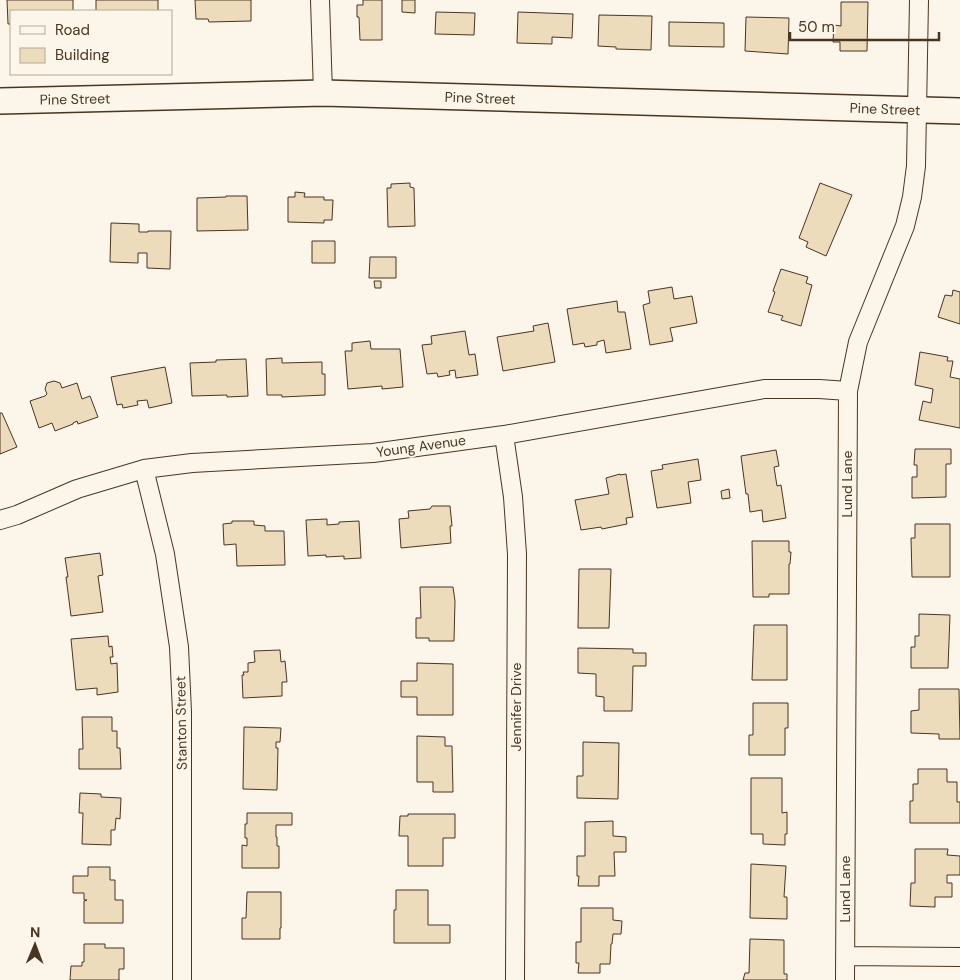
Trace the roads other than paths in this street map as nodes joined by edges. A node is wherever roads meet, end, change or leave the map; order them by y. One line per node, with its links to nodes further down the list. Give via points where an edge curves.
1 (320, 0): 3 (street)
2 (918, 0): 5 (street, Lund Lane)
3 (323, 93): 4 (street, Pine Street); 5 (street, Pine Street)
4 (0, 101)
5 (918, 110): 6 (street, Pine Street); 7 (street, Lund Lane, via 912,196 904,226 858,342)
6 (960, 111)
7 (848, 391): 8 (street, Young Avenue, via 764,389); 11 (street, Lund Lane)
8 (504, 434): 9 (street, Young Avenue, via 373,453 192,462); 14 (street, Jennifer Drive, via 514,496 517,554)
9 (144, 469): 10 (street, Young Avenue, via 78,489); 13 (street, Stanton Street, via 165,554 179,646)
10 (0, 520)
11 (845, 956): 12 (street); 15 (street, Lund Lane)
12 (960, 957)
13 (182, 980)
14 (514, 980)
15 (845, 980)

